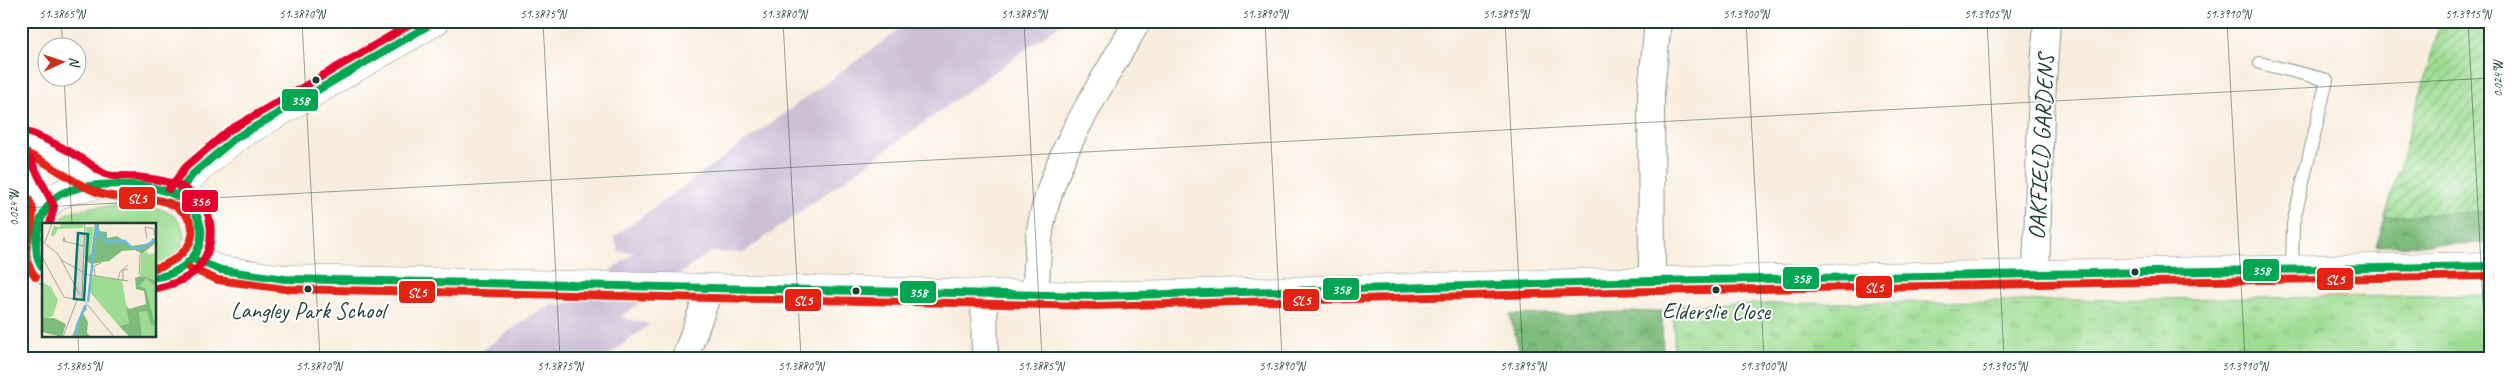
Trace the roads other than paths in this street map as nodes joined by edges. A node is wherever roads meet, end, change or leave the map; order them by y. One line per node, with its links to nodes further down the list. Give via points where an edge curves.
1 (436, 21): 9 (main road, via 234,139 193,174)
2 (1138, 21): 20 (street, via 1080,122 1061,163 1040,230)
3 (1658, 21): 17 (street, via 1651,92)
4 (2047, 21): 15 (street, OAKFIELD GARDENS)
5 (2260, 63): 13 (lane, via 2327,80 2293,224)
6 (21, 140): 8 (main road)
7 (21, 163): 10 (main road)
8 (103, 184): 9 (main road); 10 (main road, via 75,187 57,196)
9 (177, 195): 11 (main road, via 198,216 200,242)
10 (44, 209): 14 (main road, via 36,236)
11 (193, 259): 16 (main road, via 172,275); 18 (main road, via 221,270 285,279)
12 (2491, 266): 13 (main road)
13 (2292, 270): 15 (main road)
14 (35, 273)
15 (2036, 274): 17 (main road)
16 (156, 278)
17 (1652, 281): 20 (main road)
18 (710, 288): 19 (main road); 21 (street)
19 (984, 294): 20 (main road); 22 (street)
20 (1035, 295)
21 (685, 358)
22 (985, 358)

